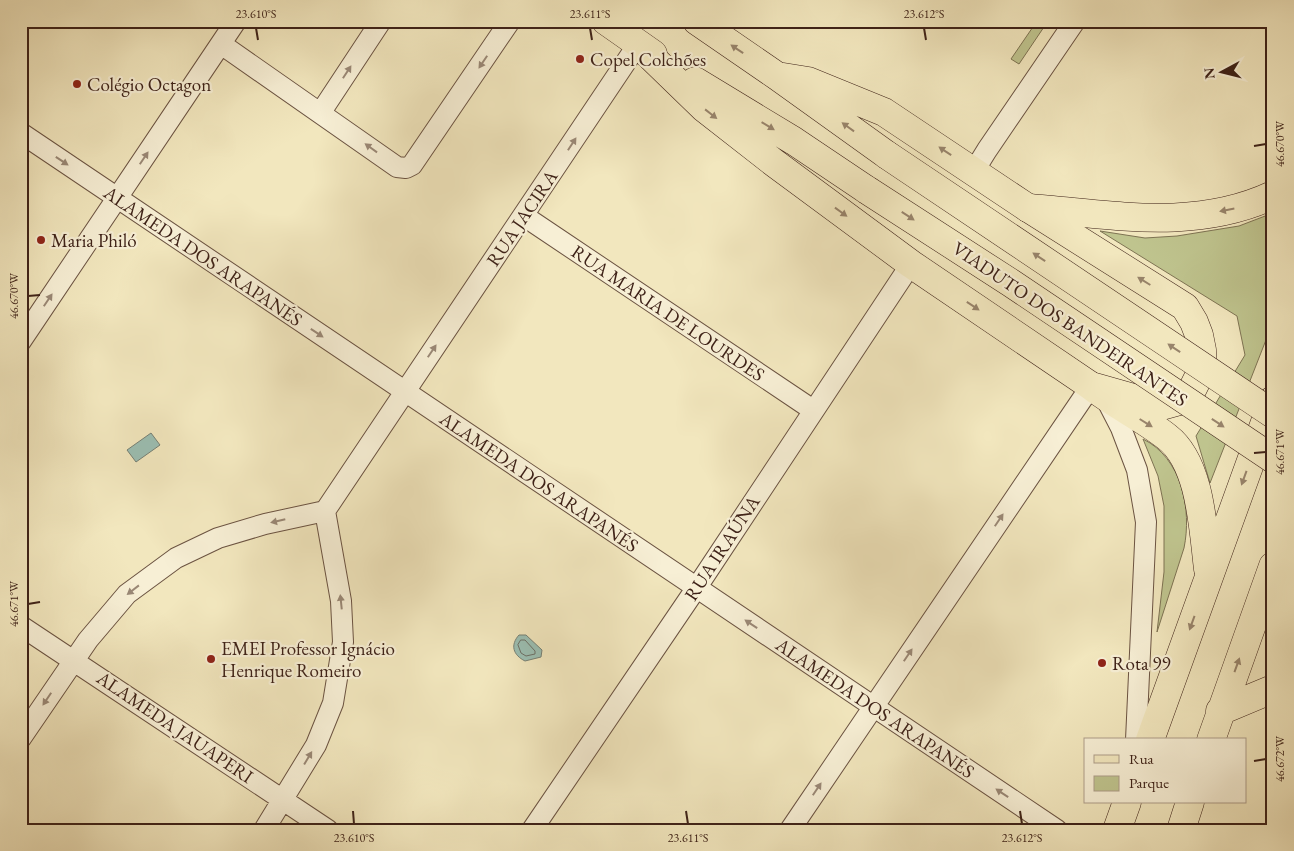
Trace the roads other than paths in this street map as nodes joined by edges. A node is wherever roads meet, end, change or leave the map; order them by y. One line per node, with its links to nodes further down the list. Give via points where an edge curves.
1 (236, 21): 7 (street)
2 (381, 21): 10 (street, one-way to 2)
3 (510, 21): 10 (street, one-way to 10, via 412,165 406,168 397,167)
4 (606, 21): 8 (main road)
5 (697, 21): 9 (main road, VIADUTO DOS BANDEIRANTES, one-way to 5)
6 (1074, 21): 12 (street)
7 (221, 44): 10 (street); 14 (street, one-way to 7)
8 (638, 44): 16 (street, RUA JACIRA, one-way to 8); 17 (main road, one-way to 17, via 704,108); 24 (main road, VIADUTO DOS BANDEIRANTES, one-way to 24, bridge, via 794,141)
9 (777, 76): 12 (main road, one-way to 9, via 884,112 808,81); 23 (main road, VIADUTO DOS BANDEIRANTES, one-way to 9, bridge, via 887,155)
10 (321, 112)
11 (21, 134): 14 (street, ALAMEDA DOS ARAPANÉS, one-way to 14)
12 (974, 171): 15 (main road)
13 (1273, 195): 15 (main road, one-way to 15, via 1238,208 1160,219)
14 (117, 198): 18 (street, one-way to 14); 20 (street, ALAMEDA DOS ARAPANÉS, one-way to 20)
15 (1028, 208): 19 (main road, one-way to 15, via 1158,405 1182,400 1192,390 1203,368 1196,329 1185,307)
16 (524, 216): 20 (street, RUA JACIRA, one-way to 16); 22 (street, RUA MARIA DE LOURDES)
17 (911, 264): 19 (main road, one-way to 19); 22 (street, RUA IRAÚNA)
18 (21, 341)
19 (1098, 391): 27 (main road, one-way to 27, via 1169,438 1180,451 1192,474 1198,498); 32 (street, one-way to 19); 35 (street, via 1121,428 1137,470 1146,522)
20 (405, 392): 25 (street, RUA JACIRA); 28 (street, ALAMEDA DOS ARAPANÉS)
21 (1273, 400): 27 (main road, one-way to 27)
22 (813, 410): 28 (street, RUA IRAÚNA)
23 (1273, 414)
24 (1273, 459)
25 (325, 511): 30 (street, one-way to 30, via 218,538 176,558 127,594); 38 (street, one-way to 25, via 316,745 333,703 343,642 341,601)
26 (1273, 566): 33 (main road, one-way to 26)
27 (1209, 577): 36 (main road, one-way to 36)
28 (697, 587): 32 (street, ALAMEDA DOS ARAPANÉS, one-way to 28); 42 (street, RUA IRAÚNA)
29 (21, 626): 30 (street, ALAMEDA JAUAPERI)
30 (73, 661): 34 (street, one-way to 34); 38 (street, ALAMEDA JAUAPERI)
31 (1273, 689): 33 (main road)
32 (873, 707): 43 (street, one-way to 32); 44 (street, ALAMEDA DOS ARAPANÉS, one-way to 32)
33 (1220, 711): 37 (main road)
34 (21, 738)
35 (1136, 738)
36 (1151, 738)
37 (1212, 738)
38 (283, 800): 40 (street); 41 (street, ALAMEDA JAUAPERI)
39 (1126, 804): 45 (main road)
40 (264, 830)
41 (328, 830)
42 (532, 830)
43 (790, 830)
44 (1056, 830)
45 (1117, 830)

